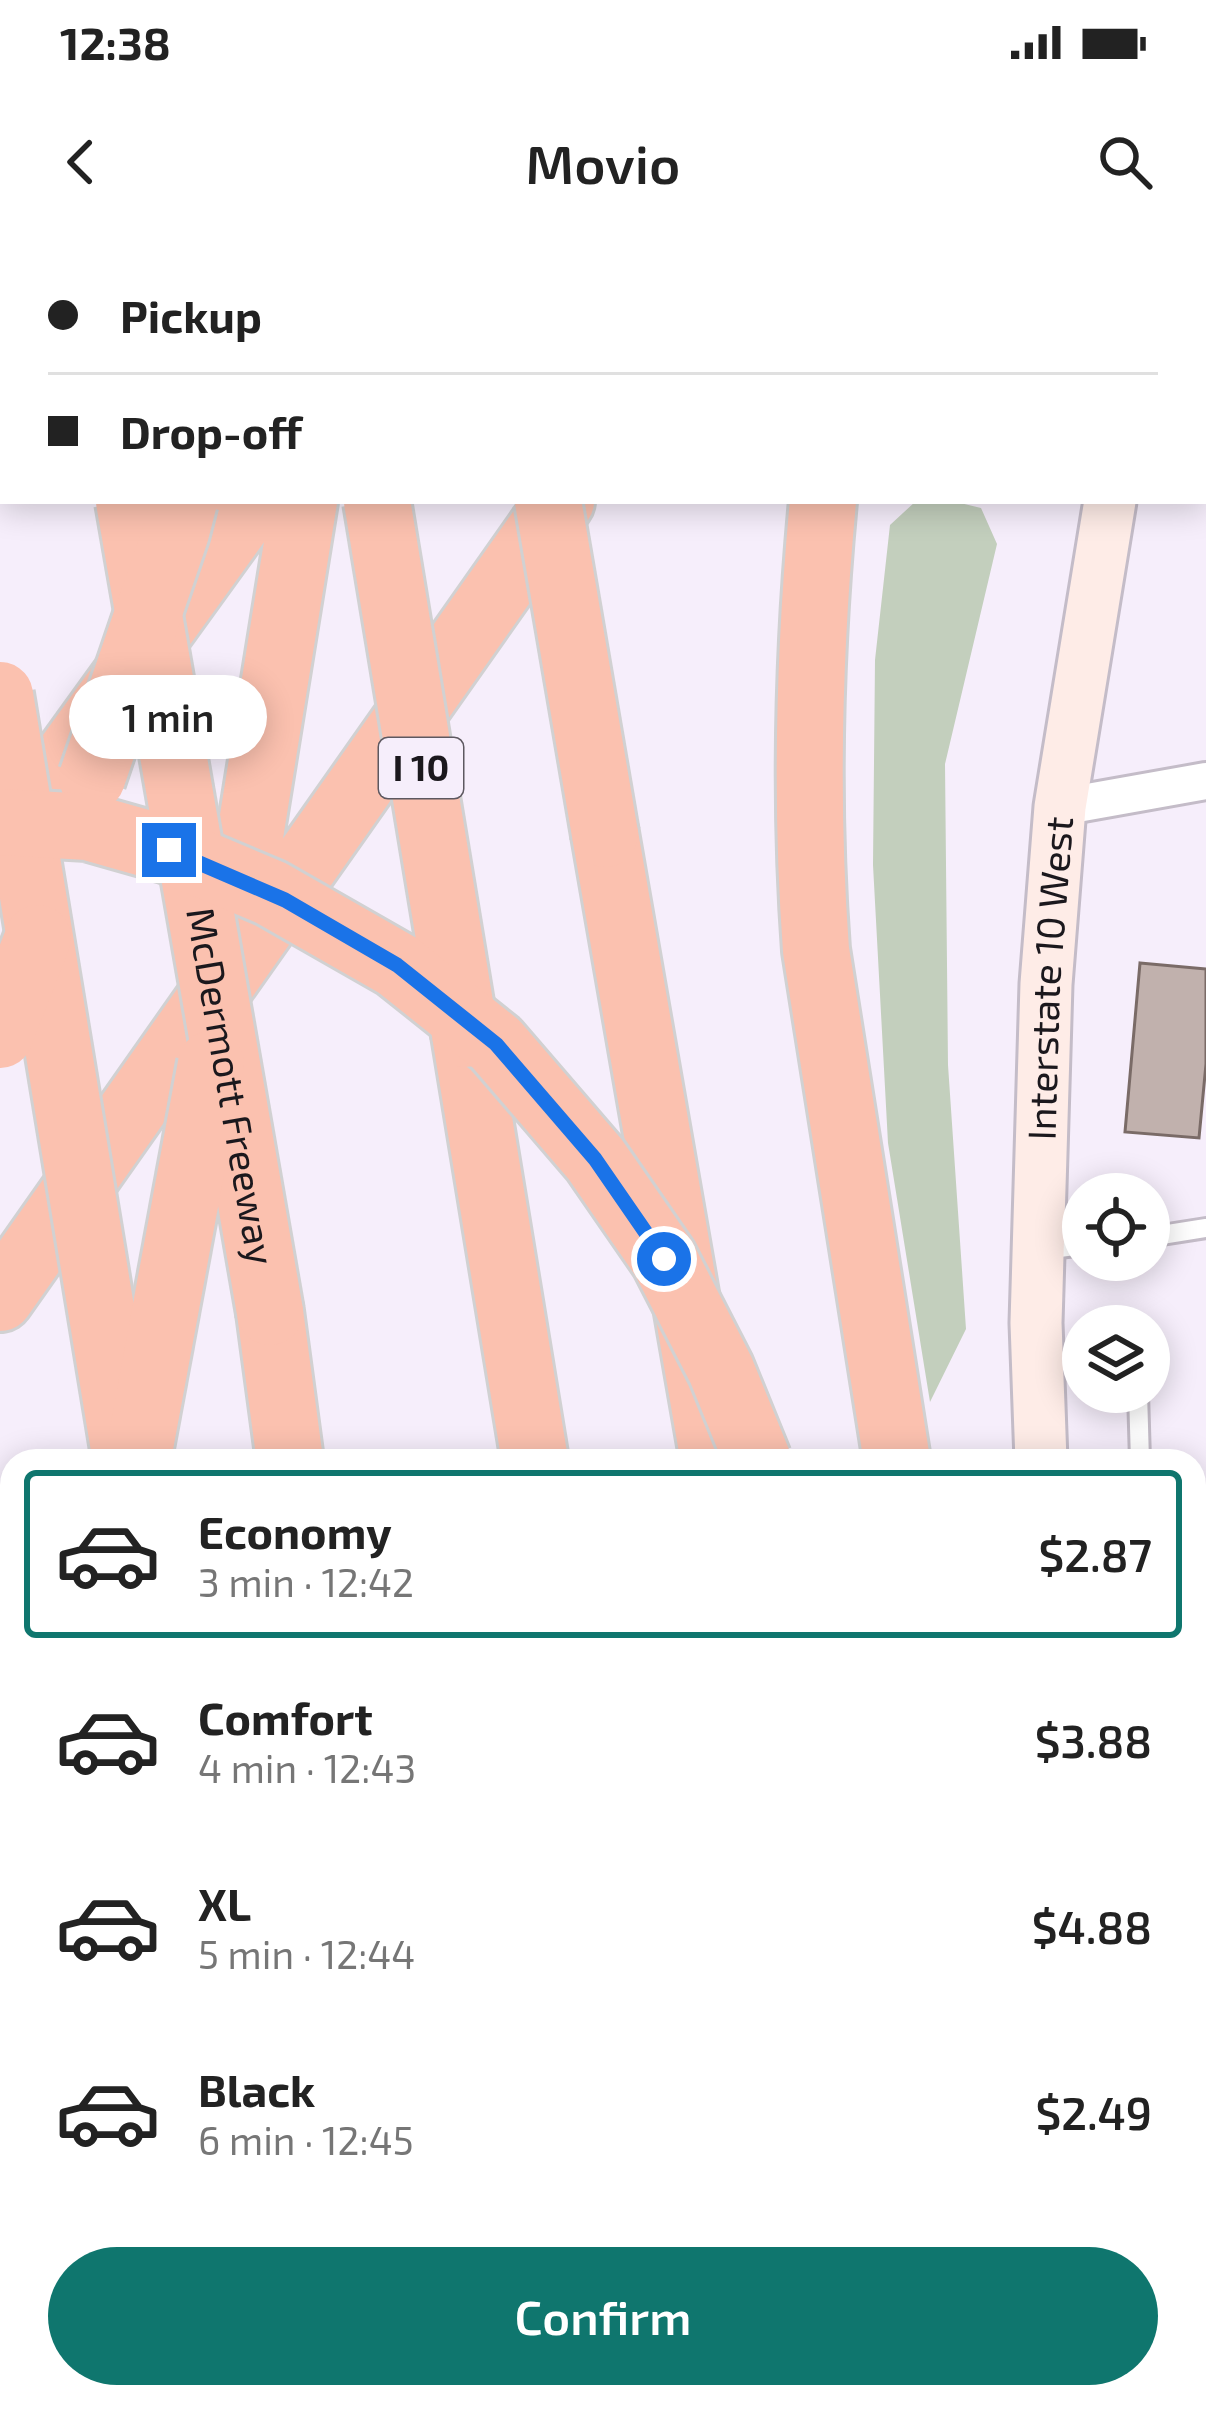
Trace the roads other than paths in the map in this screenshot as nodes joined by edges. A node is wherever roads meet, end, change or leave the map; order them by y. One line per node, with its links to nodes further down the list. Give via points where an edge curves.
1 (130, 504): 26 (highway, McDermott Freeway, bridge)
2 (183, 504): 17 (highway, bridge)
3 (251, 504): 16 (highway)
4 (304, 504): 25 (highway, bridge)
5 (377, 504): 27 (highway, I 10, bridge)
6 (531, 504): 11 (highway)
7 (549, 504): 28 (highway, bridge)
8 (559, 504): 11 (highway)
9 (823, 504): 30 (highway, via 810,691 811,883)
10 (1110, 504): 14 (main road, Interstate 10 West)
11 (462, 638): 21 (highway)
12 (0, 695): 24 (highway, bridge)
13 (1206, 781): 14 (street)
14 (1060, 807): 20 (main road, Interstate 10 West, via 1046,984)
15 (0, 822): 29 (highway, bridge, via 88,827 272,893 397,965 496,1044 595,1159 664,1259)
16 (0, 851)
17 (0, 1035)
18 (1206, 1228): 19 (lane)
19 (1170, 1234)
20 (1060, 1248): 22 (main road, Interstate 10 West)
21 (0, 1298)
22 (1060, 1360): 31 (main road, Interstate 10 West)
23 (1139, 1413): 32 (lane)
24 (124, 1449)
25 (139, 1449)
26 (288, 1449)
27 (533, 1449)
28 (712, 1449)
29 (753, 1449)
30 (895, 1449)
31 (1043, 1449)
32 (1140, 1449)

